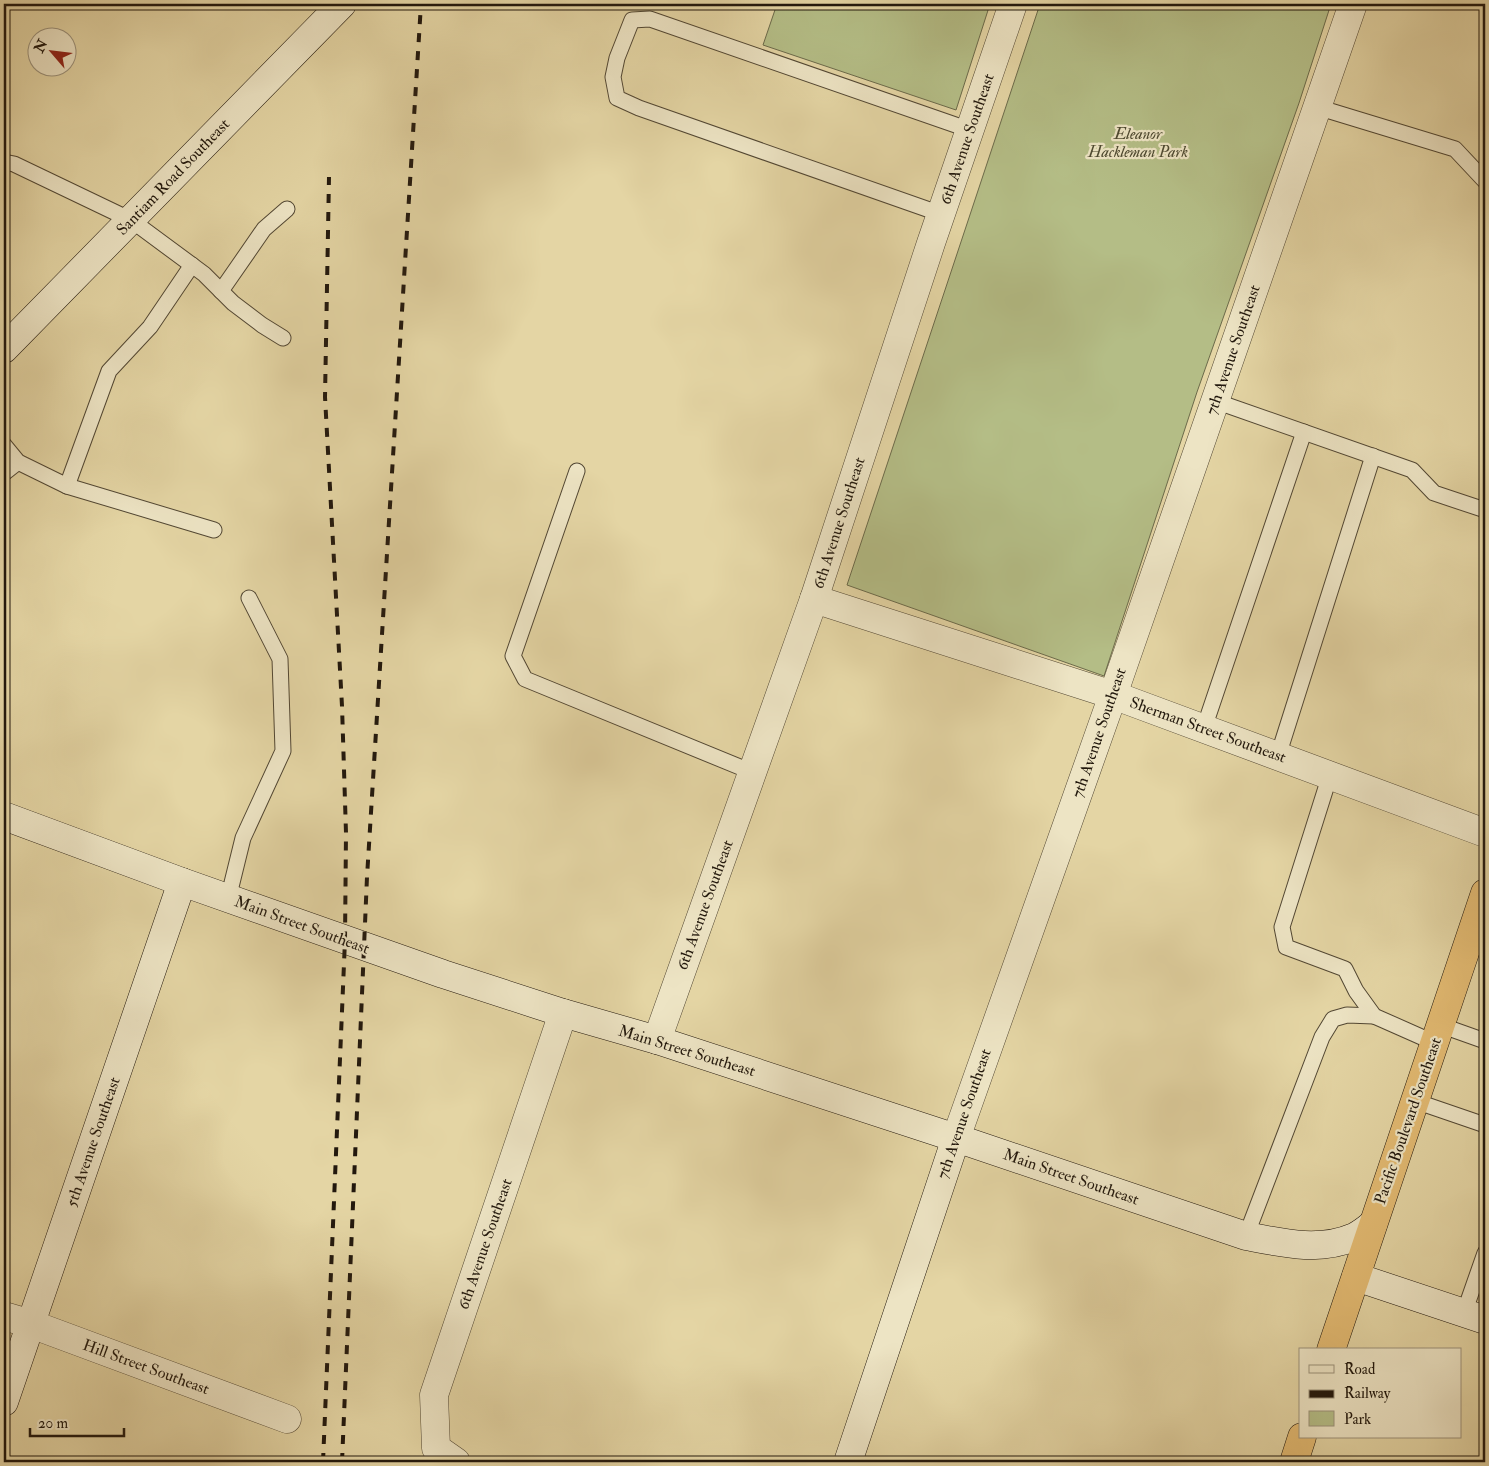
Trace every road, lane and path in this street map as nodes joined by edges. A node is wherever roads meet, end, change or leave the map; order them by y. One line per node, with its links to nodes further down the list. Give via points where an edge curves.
1 (342, 4): 10 (street, Santiam Road Southeast)
2 (1013, 4): 5 (street, 6th Avenue Southeast)
3 (1353, 4): 4 (street, 7th Avenue Southeast)
4 (1317, 107): 7 (lane, via 1456,149); 15 (street, 7th Avenue Southeast)
5 (970, 130): 9 (street, 6th Avenue Southeast); 9 (lane, via 650,19 632,20 617,58 613,77 617,98)
6 (4, 162): 10 (lane)
7 (1485, 180)
8 (288, 208): 12 (lane, via 264,229)
9 (941, 214): 26 (street, 6th Avenue Southeast)
10 (131, 220): 11 (lane); 14 (street, Santiam Road Southeast)
11 (192, 265): 12 (lane); 22 (lane, via 150,327 110,371)
12 (221, 291): 13 (lane, via 255,320)
13 (283, 338)
14 (4, 349)
15 (1215, 401): 16 (lane); 27 (street, 7th Avenue Southeast)
16 (1304, 432): 18 (lane); 28 (lane)
17 (4, 445): 19 (lane)
18 (1373, 456): 23 (lane, via 1412,470 1434,493); 29 (lane)
19 (18, 462): 21 (lane); 22 (lane)
20 (577, 471): 30 (lane, via 513,656 525,678)
21 (4, 473)
22 (67, 486): 24 (lane)
23 (1485, 510)
24 (214, 530)
25 (249, 598): 35 (lane, via 280,659 283,751 243,838)
26 (814, 599): 27 (street, Sherman Street Southeast); 30 (street, 6th Avenue Southeast)
27 (1113, 695): 28 (street, Sherman Street Southeast); 44 (street, 7th Avenue Southeast)
28 (1204, 728): 29 (street, Sherman Street Southeast)
29 (1278, 756): 31 (street, Sherman Street Southeast)
30 (752, 772): 40 (street, 6th Avenue Southeast)
31 (1330, 775): 33 (street, Sherman Street Southeast); 38 (lane, via 1282,927 1286,947 1345,969)
32 (4, 816): 34 (street, Main Street Southeast)
33 (1485, 833)
34 (182, 882): 35 (street, Main Street Southeast); 51 (street, 5th Avenue Southeast)
35 (228, 899): 37 (street, Main Street Southeast, via 364,948)
36 (1483, 909): 39 (highway, Pacific Boulevard Southeast)
37 (563, 1013): 40 (street, Main Street Southeast); 56 (street, 6th Avenue Southeast, via 434,1395)
38 (1374, 1016): 39 (lane); 46 (lane, via 1347,1015 1332,1019 1322,1037)
39 (1438, 1034): 41 (lane); 42 (highway, Pacific Boulevard Southeast)
40 (657, 1040): 44 (street, Main Street Southeast)
41 (1485, 1041)
42 (1415, 1101): 43 (lane); 45 (highway, Pacific Boulevard Southeast)
43 (1485, 1125)
44 (956, 1138): 46 (street, Main Street Southeast); 57 (street, 7th Avenue Southeast)
45 (1373, 1224): 46 (street, Main Street Southeast, via 1337,1244 1319,1246); 48 (highway, Pacific Boulevard Southeast)
46 (1246, 1236)
47 (1485, 1253): 50 (lane)
48 (1356, 1277): 50 (street); 52 (highway, Pacific Boulevard Southeast)
49 (4, 1316): 51 (street, Hill Street Southeast)
50 (1474, 1317)
51 (31, 1324): 53 (street, 5th Avenue Southeast); 54 (street, Hill Street Southeast)
52 (1332, 1348)
53 (4, 1402)
54 (287, 1419)
55 (1302, 1438): 58 (highway)
56 (446, 1455)
57 (848, 1462)
58 (1294, 1462)

